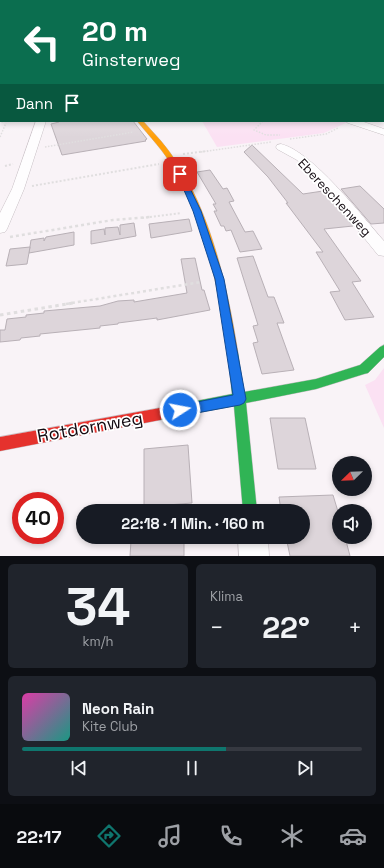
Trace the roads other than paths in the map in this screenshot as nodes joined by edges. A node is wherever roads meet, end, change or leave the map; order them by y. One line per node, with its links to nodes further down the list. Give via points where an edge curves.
1 (41, 122): 6 (street)
2 (141, 122): 9 (street, via 150,129 173,159 197,211 219,279)
3 (354, 122): 4 (street)
4 (384, 132)
5 (282, 140): 7 (street, Ebereschenweg, via 340,199)
6 (3, 234)
7 (384, 251)
8 (384, 350): 9 (street, Rotdornweg, via 364,369 350,374 316,384)
9 (240, 399): 10 (street, Rotdornweg); 11 (street)
10 (0, 444)
11 (249, 504)
12 (253, 544): 13 (street)
13 (254, 556)

